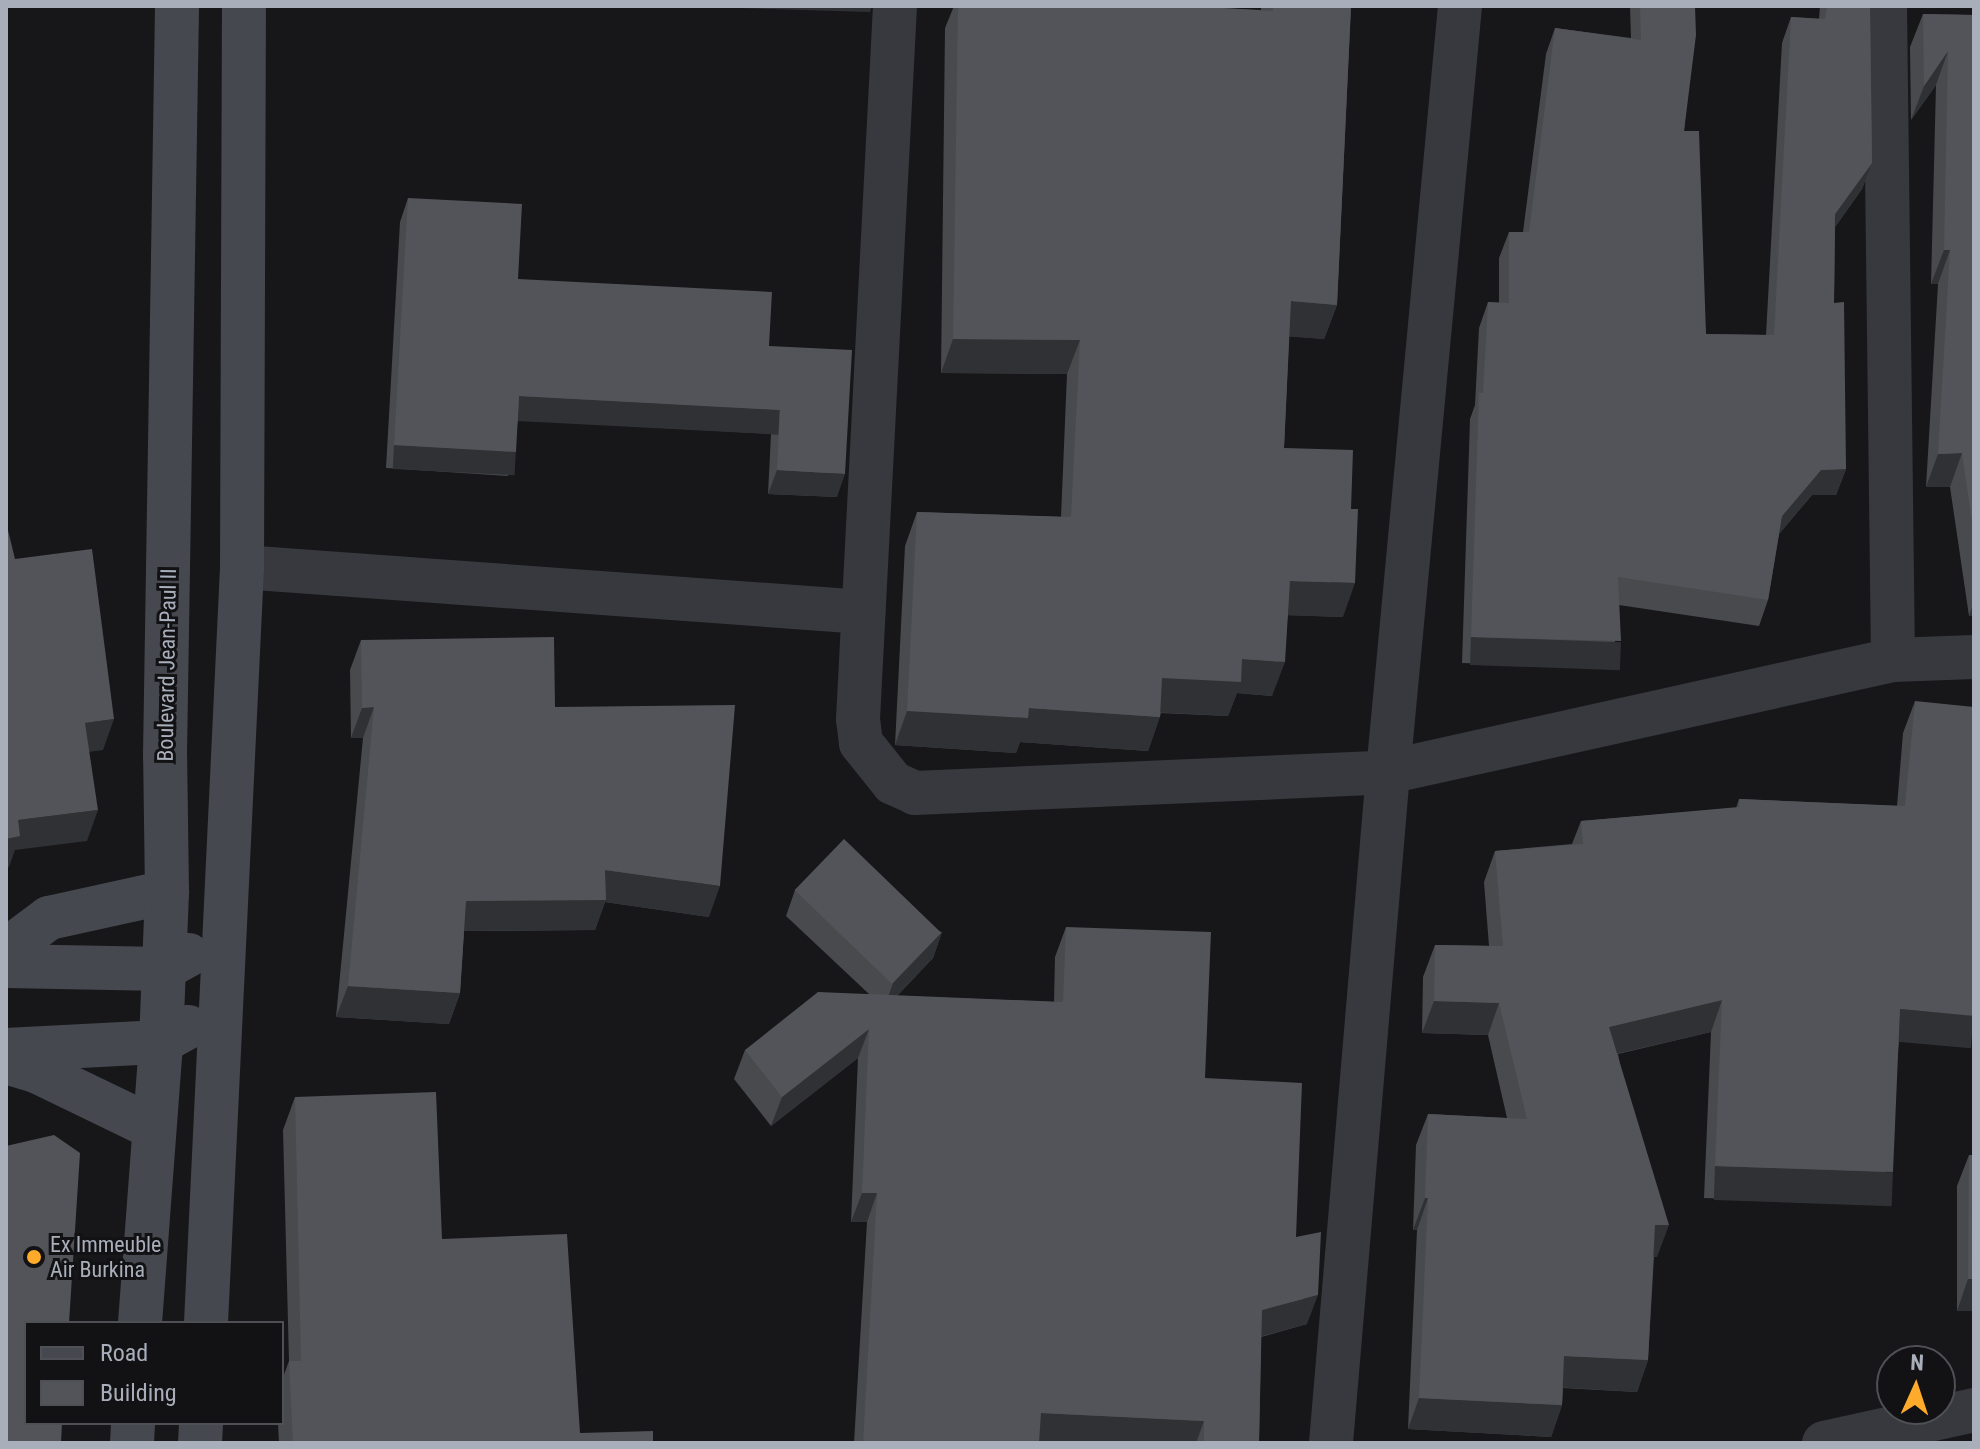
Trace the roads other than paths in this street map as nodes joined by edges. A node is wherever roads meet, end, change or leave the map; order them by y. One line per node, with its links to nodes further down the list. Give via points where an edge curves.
1 (177, 6): 11 (main road, Boulevard Jean-Paul II)
2 (244, 6): 6 (main road)
3 (895, 6): 7 (street)
4 (1460, 6): 10 (street)
5 (1885, 6): 9 (street)
6 (242, 567): 7 (street); 12 (main road)
7 (863, 612): 10 (street, via 861,743 893,783 915,793)
8 (1974, 657): 9 (street)
9 (1893, 660): 10 (street)
10 (1388, 772): 24 (street)
11 (167, 892): 13 (main road, via 49,918); 15 (main road, Boulevard Jean-Paul II)
12 (225, 936): 15 (main road); 16 (main road)
13 (6, 950)
14 (6, 966): 15 (main road)
15 (163, 969): 17 (main road, Boulevard Jean-Paul II)
16 (223, 1008): 17 (main road); 22 (main road)
17 (161, 1042): 18 (main road); 20 (main road, Boulevard Jean-Paul II)
18 (6, 1050)
19 (6, 1062): 20 (main road)
20 (152, 1127): 21 (main road, Boulevard Jean-Paul II)
21 (140, 1321)
22 (206, 1321)
23 (1974, 1410): 25 (street)
24 (1331, 1443)
25 (1824, 1443)

